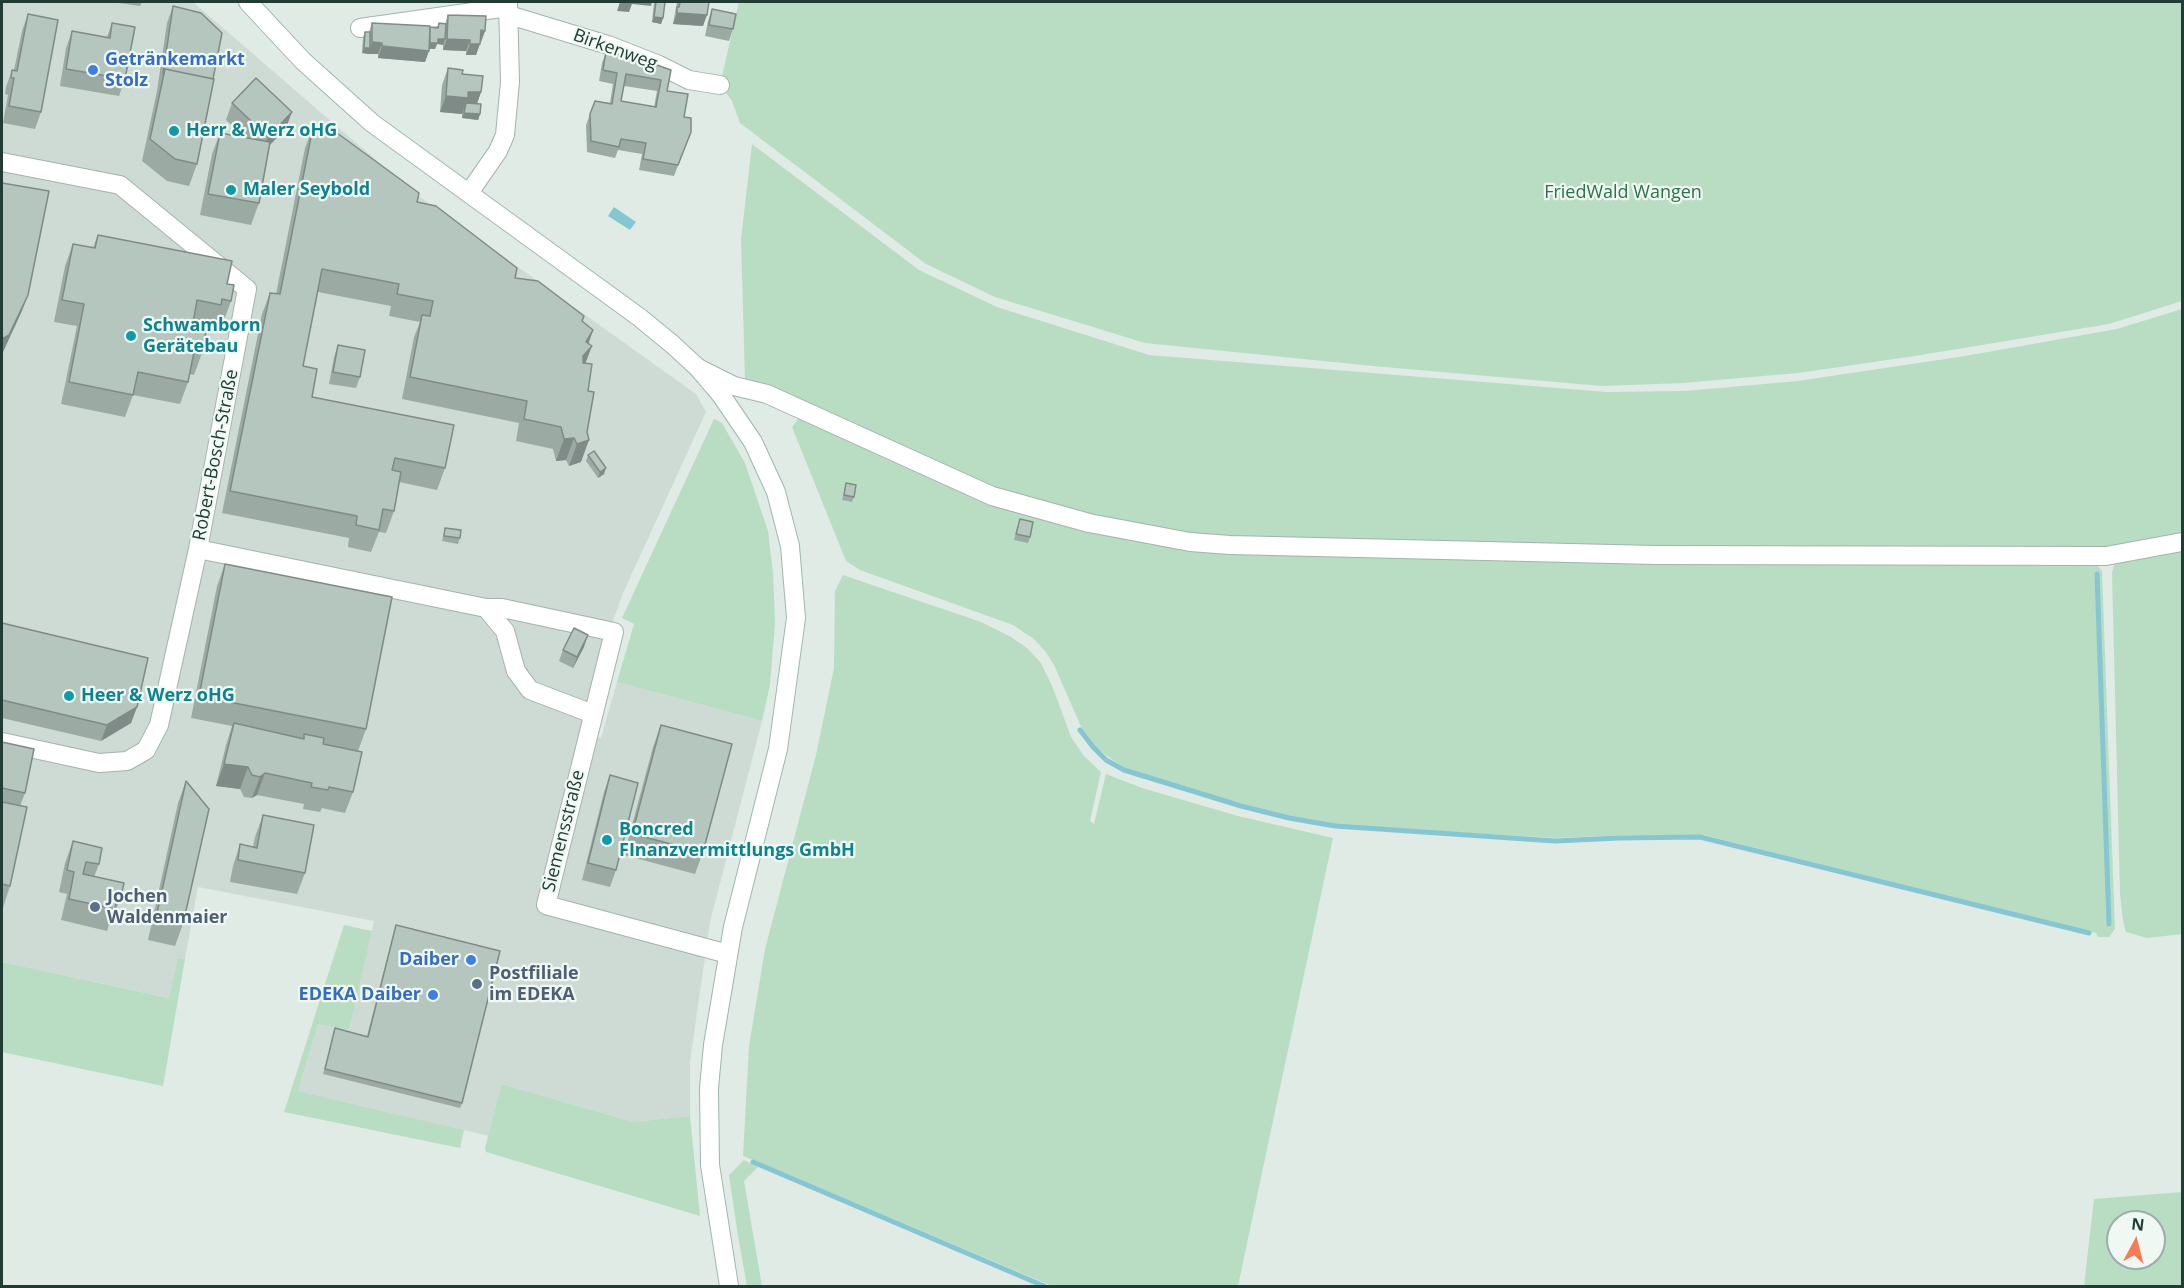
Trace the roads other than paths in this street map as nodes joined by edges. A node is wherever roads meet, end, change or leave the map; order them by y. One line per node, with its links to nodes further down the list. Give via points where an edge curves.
1 (248, 2): 6 (street, via 303,61 372,123)
2 (508, 8): 3 (street); 4 (street, Birkenweg, via 659,65 688,80); 6 (street, via 510,81 505,135)
3 (360, 28)
4 (720, 85)
5 (2, 162): 9 (street, Robert-Bosch-Straße, via 120,185 248,289)
6 (469, 194): 7 (street, via 639,317)
7 (698, 368): 8 (street, via 734,386 767,394 992,496 1089,523 1190,542 1655,555 2106,556); 13 (street, via 753,442 776,492 790,546 796,618 778,749)
8 (2182, 542)
9 (198, 549): 10 (street, Siemensstraße); 12 (street, Robert-Bosch-Straße, via 159,725 146,750 127,761 99,763)
10 (486, 608): 11 (street, via 505,631 516,671 530,690); 11 (street, Siemensstraße, via 614,632)
11 (593, 714): 13 (street, Siemensstraße, via 546,905)
12 (2, 742)
13 (728, 954): 14 (street, via 709,1088 710,1166)
14 (729, 1287)

